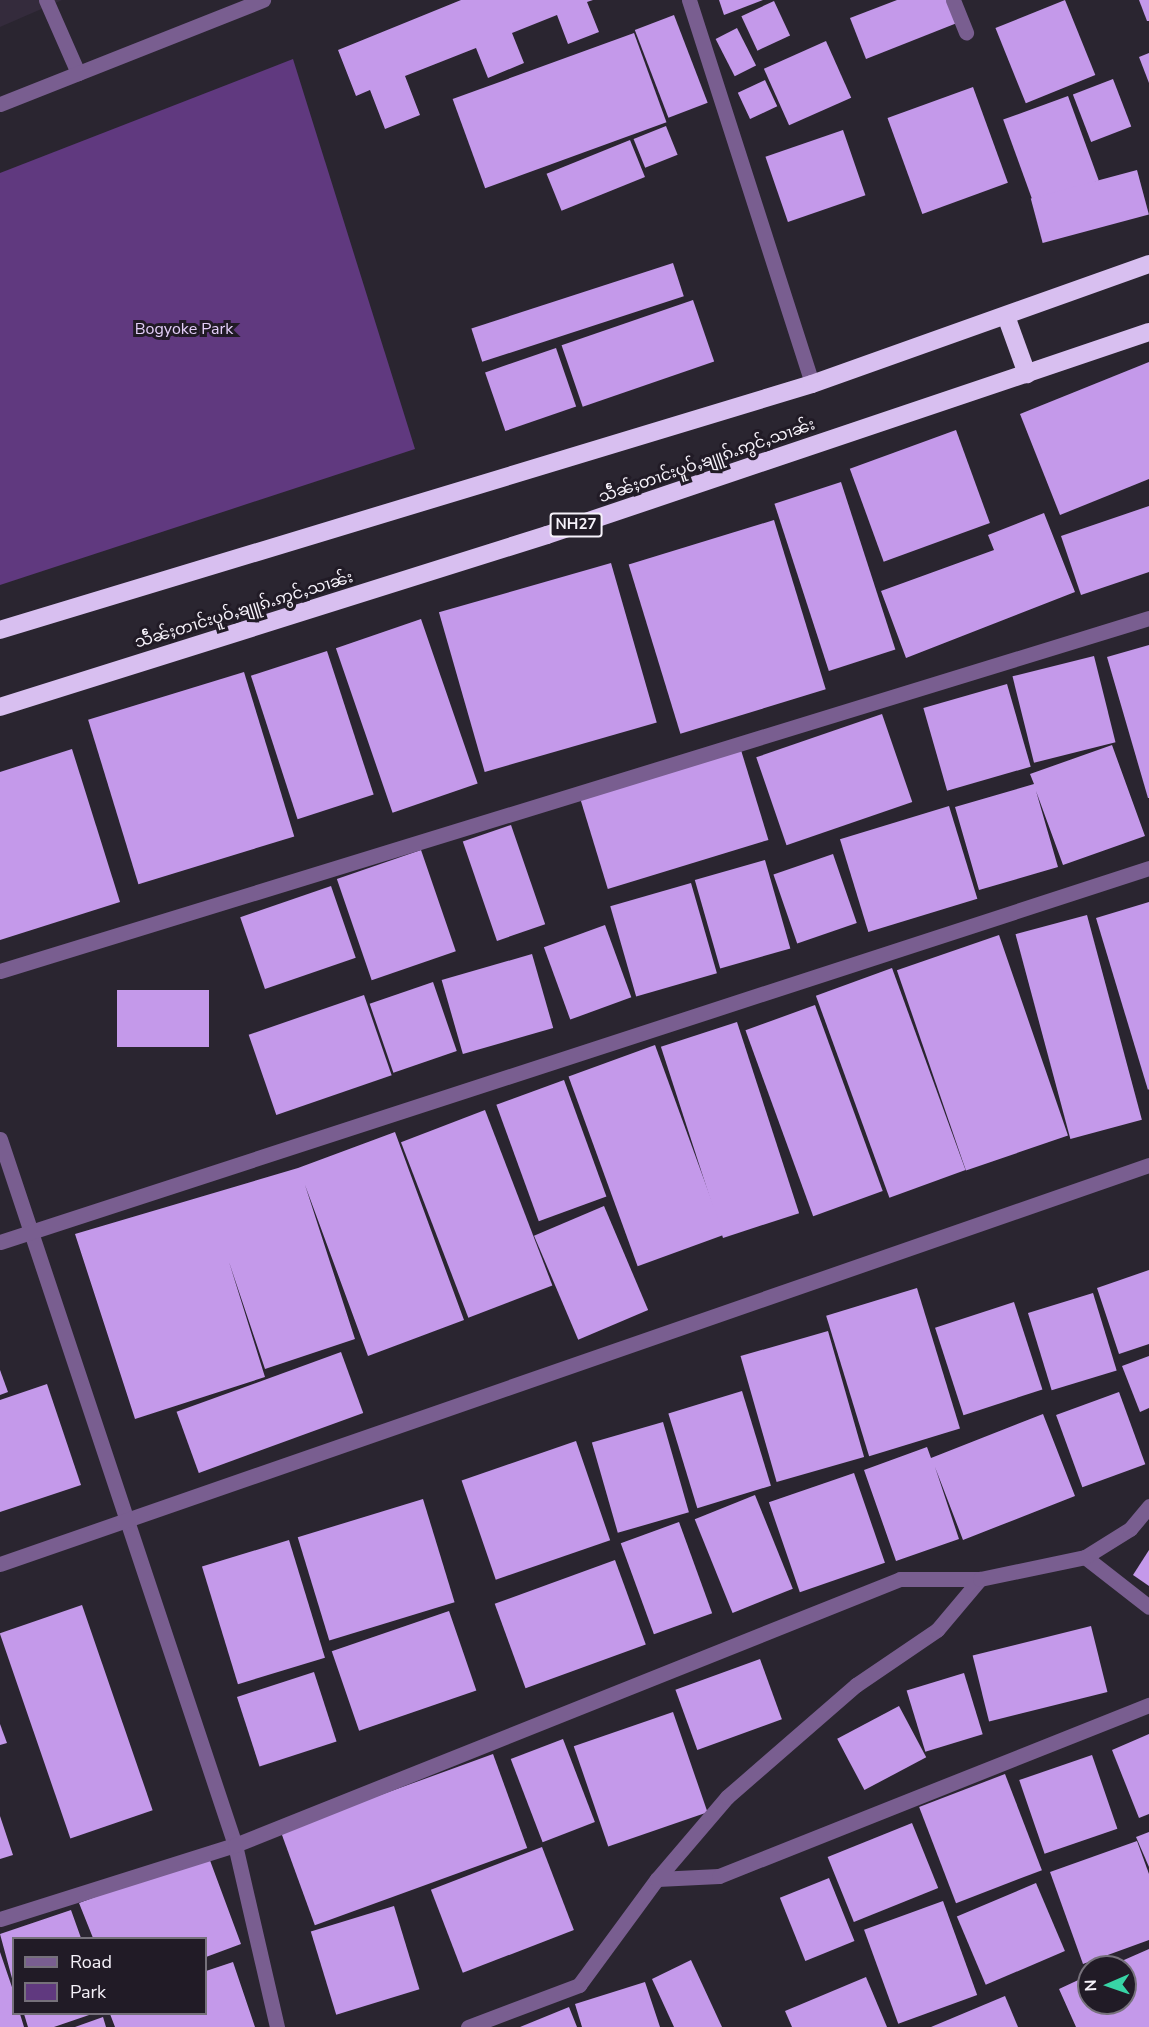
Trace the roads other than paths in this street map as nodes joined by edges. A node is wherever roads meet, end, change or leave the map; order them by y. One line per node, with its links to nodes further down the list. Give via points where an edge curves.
1 (46, 0): 6 (street)
2 (264, 0): 6 (street)
3 (689, 0): 12 (street)
4 (953, 0): 5 (street)
5 (966, 33)
6 (78, 73): 7 (street)
7 (0, 104)
8 (1149, 264): 9 (highway)
9 (1006, 316): 11 (highway); 12 (highway)
10 (1149, 332): 11 (highway, သဵႅၼ်ႈတၢင်းပူဝ်ႇၶျူၵ်ႉဢွင်ႇသၢၼ်း / NH27)
11 (1027, 374): 15 (highway, သဵႅၼ်ႈတၢင်းပူဝ်ႇၶျူၵ်ႉဢွင်ႇသၢၼ်း / NH27, via 546,535)
12 (812, 384): 14 (highway)
13 (1149, 618): 17 (street)
14 (0, 630)
15 (0, 707)
16 (1149, 868): 20 (street)
17 (0, 971)
18 (0, 1139): 20 (street)
19 (1149, 1165): 23 (street)
20 (30, 1232): 21 (street); 23 (street)
21 (0, 1242)
22 (1149, 1506): 24 (street, via 1130,1530)
23 (129, 1521): 25 (street); 29 (street)
24 (1086, 1557): 26 (street); 27 (street)
25 (0, 1564)
26 (980, 1579): 29 (street, via 900,1579); 30 (street, via 937,1630 856,1685 727,1797)
27 (1149, 1606)
28 (1149, 1705): 30 (street, via 719,1876)
29 (235, 1845): 31 (street); 32 (street)
30 (657, 1879): 33 (street, via 579,1985)
31 (0, 1919)
32 (277, 2027)
33 (468, 2027)

